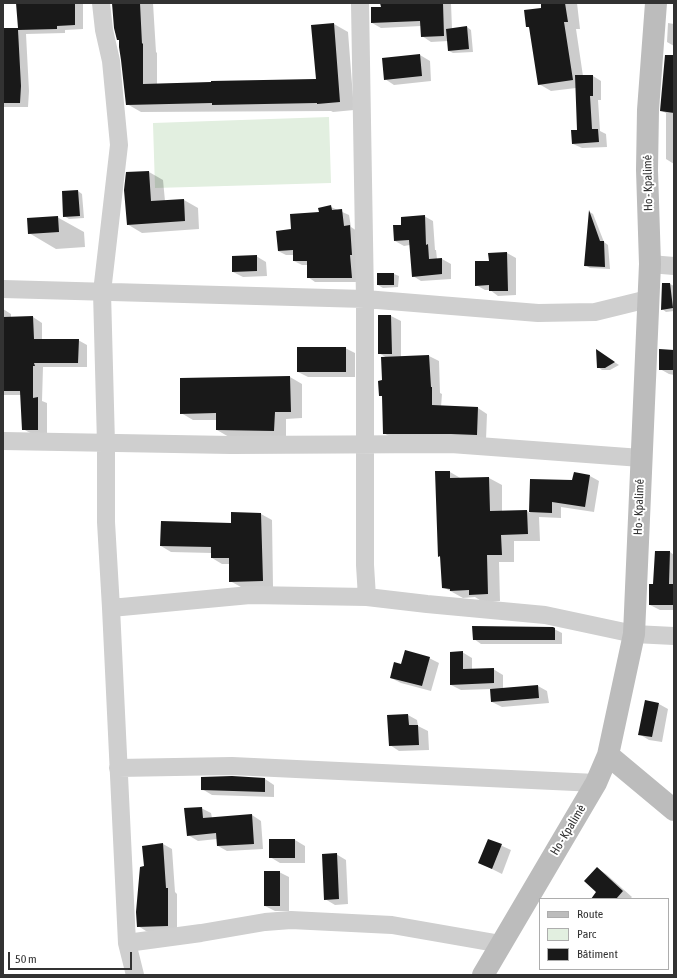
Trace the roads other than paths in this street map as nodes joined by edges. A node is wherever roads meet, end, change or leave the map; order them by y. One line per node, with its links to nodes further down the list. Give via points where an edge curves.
1 (101, 3): 7 (street, via 111,61 119,145)
2 (360, 3): 8 (street)
3 (656, 3): 4 (main road, Ho - Kpalimé, via 648,110)
4 (650, 264): 5 (street); 9 (main road, Ho - Kpalimé)
5 (674, 266)
6 (3, 289): 7 (street)
7 (102, 292): 8 (street); 11 (street)
8 (365, 298): 9 (street, via 538,313 596,312); 12 (street)
9 (648, 299): 13 (main road, Ho - Kpalimé)
10 (3, 441): 11 (street)
11 (106, 444): 12 (street); 15 (street, via 106,522)
12 (366, 444): 13 (street, via 451,444); 14 (street)
13 (641, 458): 16 (main road, Ho - Kpalimé)
14 (367, 597): 15 (street, via 250,595); 16 (street, via 545,615)
15 (111, 608): 19 (street)
16 (634, 634): 17 (street); 18 (main road, Ho - Kpalimé)
17 (674, 636)
18 (608, 754): 20 (main road, Ho - Kpalimé); 21 (main road)
19 (118, 768): 20 (street, via 232,766); 22 (street)
20 (596, 783): 23 (main road, Ho - Kpalimé)
21 (674, 810)
22 (127, 943): 23 (street, via 291,920 392,925); 24 (street)
23 (501, 944): 25 (main road, Ho - Kpalimé)
24 (135, 975)
25 (483, 975)

